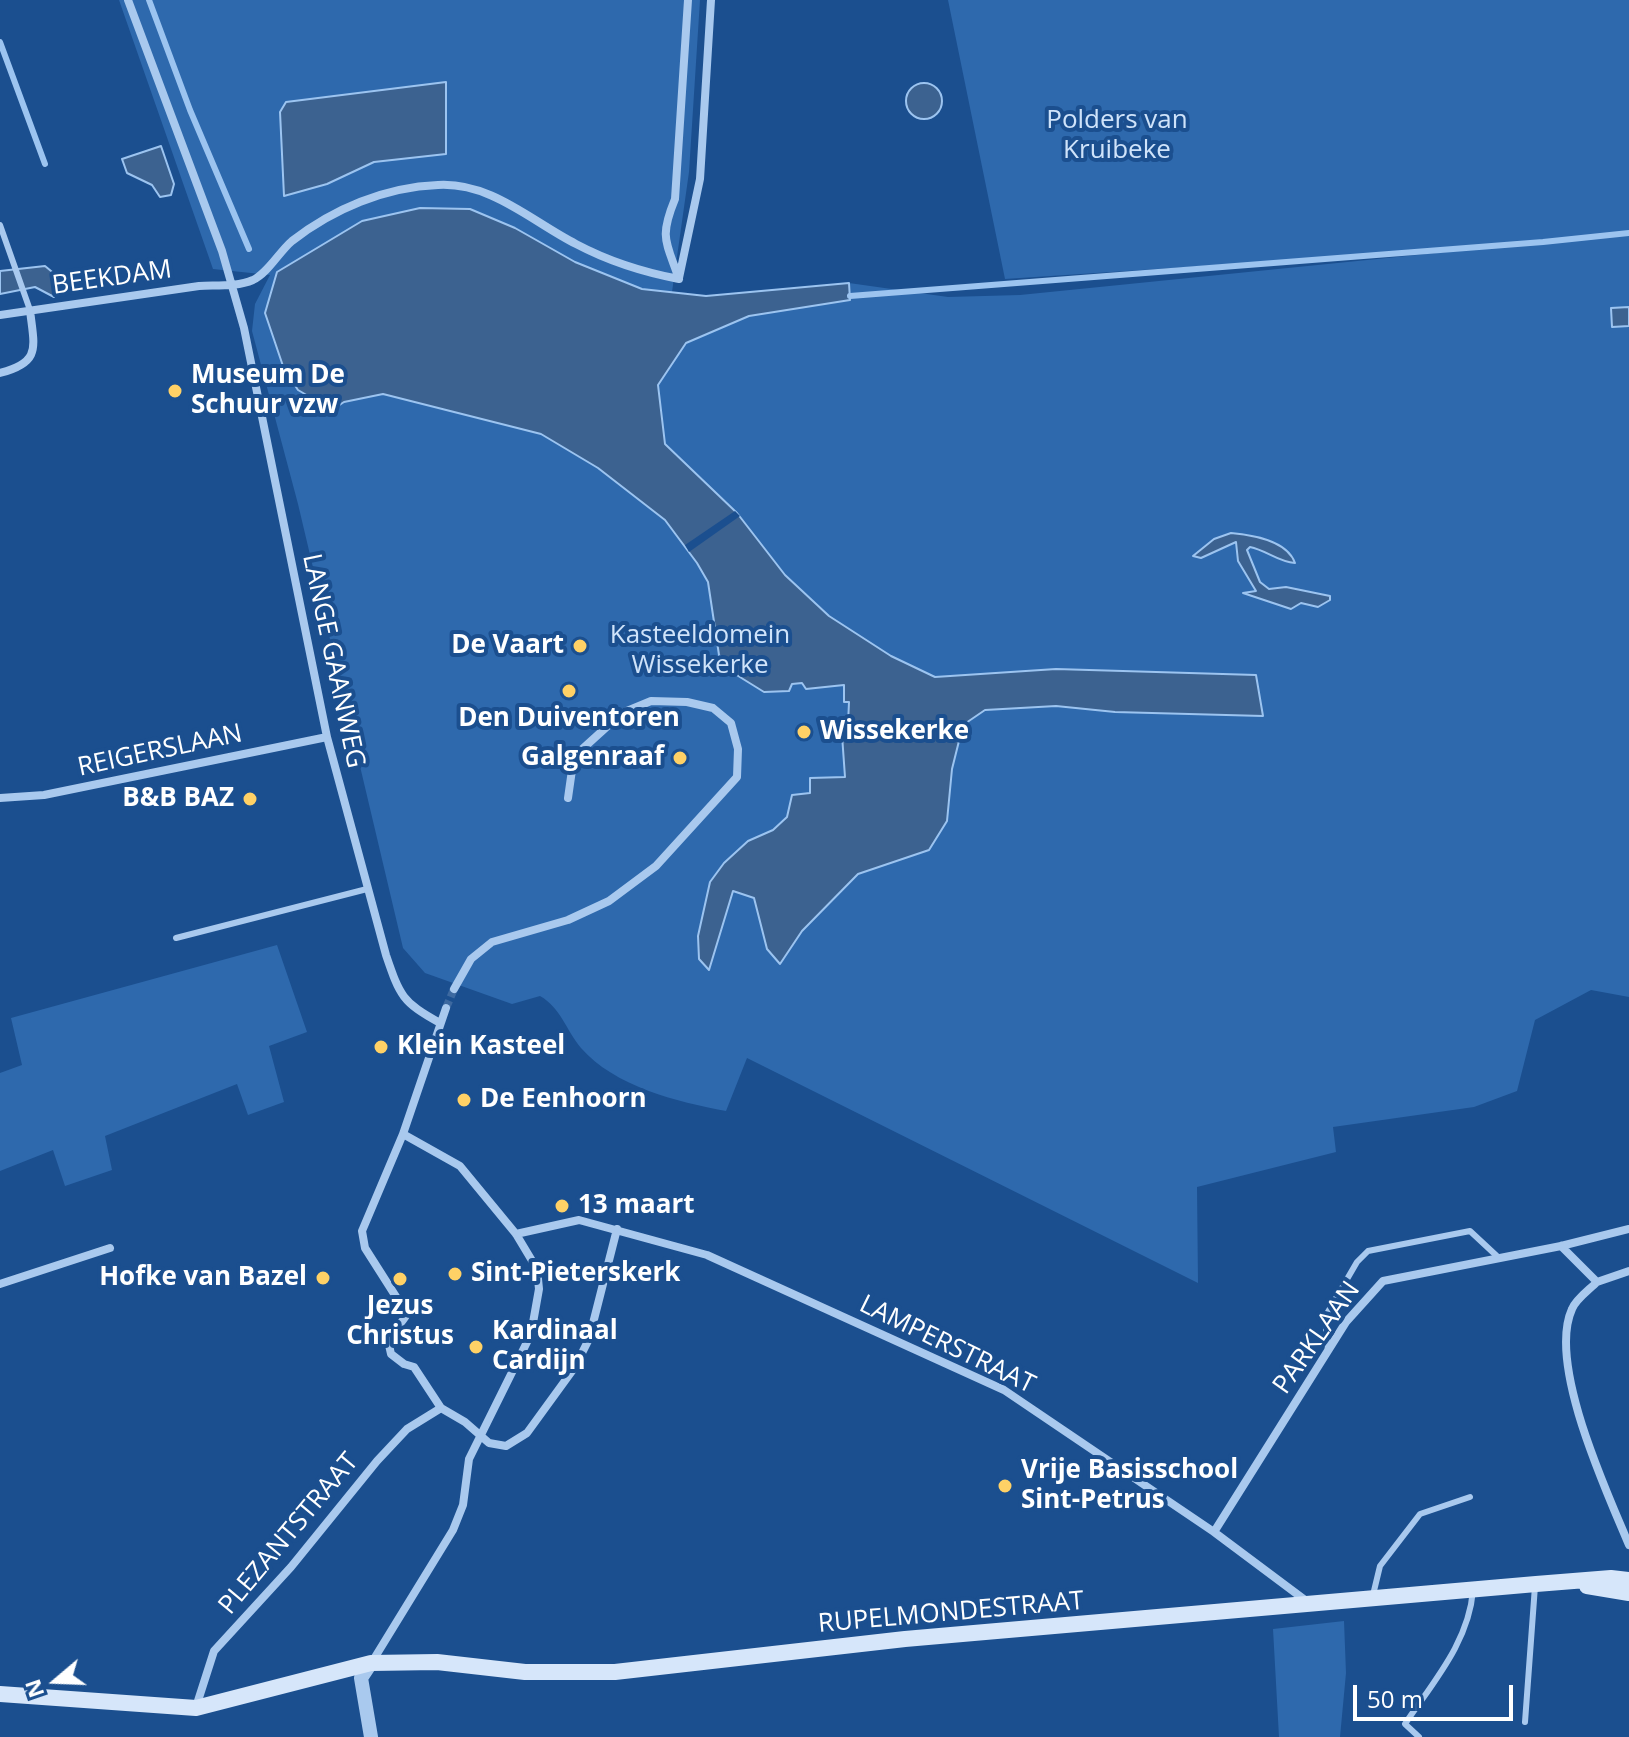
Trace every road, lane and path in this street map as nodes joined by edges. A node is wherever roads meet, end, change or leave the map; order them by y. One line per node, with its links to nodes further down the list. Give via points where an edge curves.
1 (128, 0): 6 (street, LANGE GAANWEG)
2 (688, 0): 5 (street, via 675,199 664,225)
3 (711, 0): 5 (street, via 700,179)
4 (0, 225): 7 (lane)
5 (679, 279): 6 (street, via 616,264 484,190 439,184 342,207 291,242 255,279)
6 (231, 285): 7 (street, BEEKDAM); 10 (street, LANGE GAANWEG)
7 (30, 310): 8 (street, BEEKDAM); 9 (street, via 35,350 27,362)
8 (0, 315)
9 (0, 373)
10 (327, 737): 11 (street, REIGERSLAAN, via 44,795); 13 (street, LANGE GAANWEG)
11 (0, 798)
12 (568, 798): 15 (street, via 579,752 622,713 651,701 687,702 713,708 731,723 738,749 737,777 656,866 609,901 568,920 492,942 471,959)
13 (367, 889): 14 (lane); 17 (street, LANGE GAANWEG, via 395,982 409,1005)
14 (176, 938)
15 (454, 989)
16 (446, 1008): 17 (street)
17 (440, 1023): 18 (street)
18 (403, 1134): 21 (street, via 460,1166); 29 (street, via 361,1240 407,1314 390,1331 391,1354 414,1367)
19 (617, 1229): 21 (street, LAMPERSTRAAT, via 579,1220); 30 (street, via 589,1339 575,1367 527,1433 506,1446); 32 (street, LAMPERSTRAAT, via 707,1255 1004,1390)
20 (1629, 1229): 22 (street, PARKLAAN)
21 (516, 1234): 30 (street, via 537,1269 537,1307 531,1334)
22 (1561, 1246): 24 (street, PARKLAAN); 26 (street)
23 (110, 1248): 27 (street)
24 (1499, 1258): 28 (street, PARKLAAN, via 1383,1281); 28 (lane, via 1470,1231 1368,1251 1325,1317)
25 (1629, 1271): 26 (street)
26 (1597, 1282): 33 (street, via 1572,1307 1566,1332 1569,1369 1577,1412)
27 (0, 1284)
28 (1328, 1351): 32 (street, PARKLAAN)
29 (441, 1408): 30 (street); 43 (street, PLEZANTSTRAAT, via 407,1429 377,1461 214,1651)
30 (479, 1436): 41 (street, via 453,1530)
31 (1470, 1497): 39 (lane, via 1420,1514 1380,1566)
32 (1214, 1532): 40 (street, LAMPERSTRAAT)
33 (1629, 1545)
34 (1629, 1580): 35 (main road)
35 (1566, 1582): 36 (main road, RUPELMONDESTRAAT); 38 (main road)
36 (1536, 1584): 37 (main road, RUPELMONDESTRAAT); 44 (lane)
37 (1473, 1590): 39 (main road, RUPELMONDESTRAAT); 46 (lane, via 1461,1641 1405,1724)
38 (1629, 1593)
39 (1372, 1599): 40 (main road, RUPELMONDESTRAAT)
40 (1310, 1605): 41 (main road, RUPELMONDESTRAAT, via 905,1639 615,1672)
41 (371, 1663): 43 (main road, RUPELMONDESTRAAT); 45 (street, via 361,1678)
42 (0, 1694): 43 (main road, RUPELMONDESTRAAT)
43 (196, 1708)
44 (1525, 1722)
45 (371, 1737)
46 (1419, 1737)

